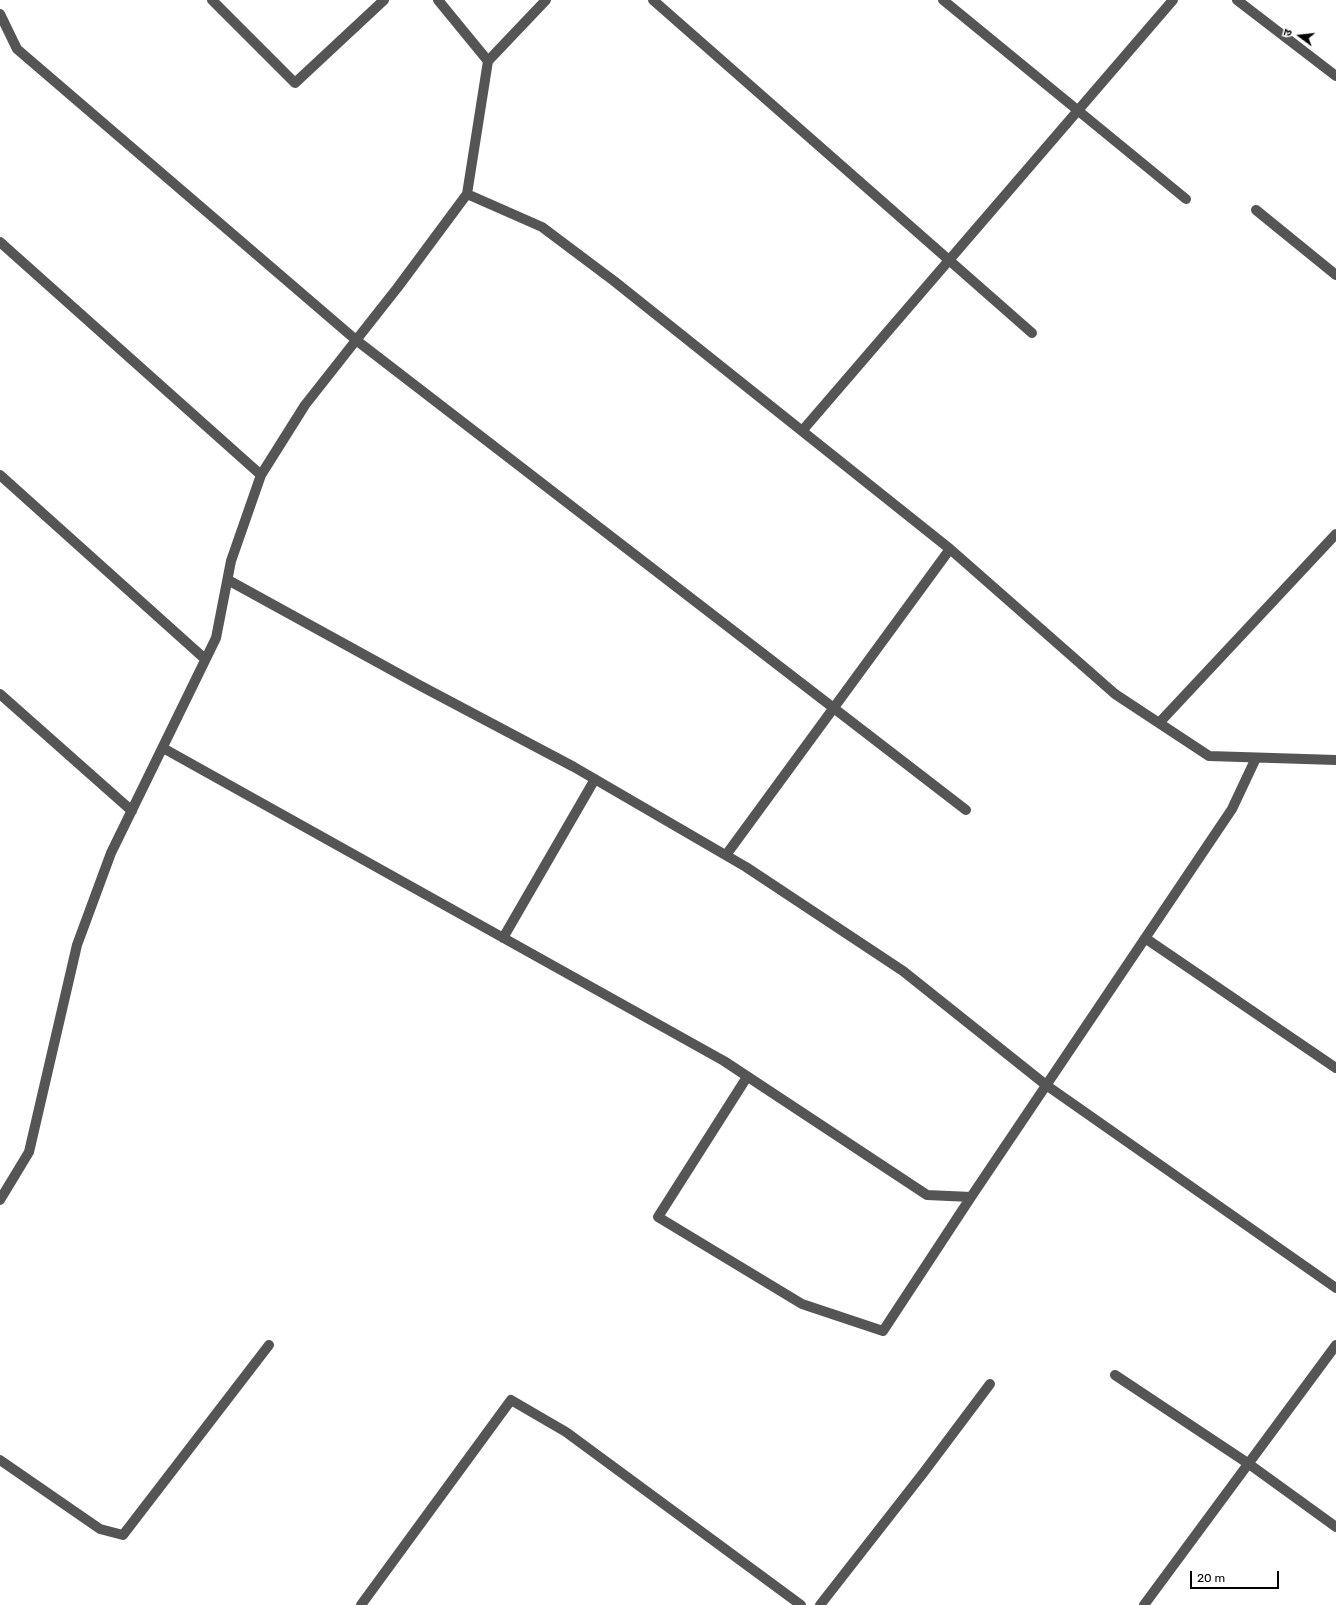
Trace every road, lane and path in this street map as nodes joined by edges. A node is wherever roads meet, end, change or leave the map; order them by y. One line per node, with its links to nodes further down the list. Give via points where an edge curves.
1 (212, 0): 2 (street, via 294,83)
2 (384, 0)
3 (438, 0): 10 (street)
4 (546, 0): 10 (street)
5 (653, 0): 17 (street)
6 (943, 0): 12 (street)
7 (1173, 0): 12 (street)
8 (1237, 0): 11 (street)
9 (0, 14): 20 (street, via 17,49)
10 (488, 61): 13 (street)
11 (1336, 76)
12 (1078, 110): 14 (street); 17 (street)
13 (467, 194): 20 (street); 21 (street, via 542,227)
14 (1186, 199)
15 (1256, 210): 18 (street)
16 (0, 242): 23 (street)
17 (949, 259): 19 (street); 21 (street)
18 (1336, 275)
19 (1032, 333)
20 (356, 340): 23 (street, via 305,405); 29 (street)
21 (802, 431): 25 (street)
22 (0, 475): 27 (street)
23 (261, 475): 26 (street, via 231,561)
24 (1336, 534): 30 (street)
25 (950, 548): 29 (street); 30 (street, via 1115,694)
26 (228, 580): 27 (street, via 216,638); 34 (street)
27 (205, 659): 31 (street)
28 (0, 694): 36 (street)
29 (834, 708): 35 (street); 37 (street)
30 (1159, 723): 32 (street, via 1209,756)
31 (162, 748): 36 (street); 38 (street)
32 (1256, 758): 33 (street); 39 (street, via 1232,809)
33 (1336, 760)
34 (595, 779): 37 (street); 38 (street)
35 (966, 810)
36 (132, 811): 44 (street, via 111,853 77,945 29,1152)
37 (726, 855): 42 (street, via 903,971)
38 (503, 938): 41 (street, via 724,1061)
39 (1145, 938): 40 (street); 42 (street)
40 (1336, 1068)
41 (747, 1077): 43 (street, via 927,1195); 43 (street, via 658,1217 802,1304 883,1331)
42 (1046, 1085): 43 (street); 45 (street)
43 (971, 1197)
44 (0, 1200)
45 (1336, 1288)
46 (270, 1345): 50 (street, via 123,1535 100,1529)
47 (1336, 1345): 51 (street)
48 (1115, 1375): 51 (street)
49 (990, 1384): 55 (street)
50 (0, 1460)
51 (1249, 1464): 52 (street); 56 (street)
52 (1336, 1527)
53 (361, 1605): 54 (street, via 511,1400 566,1432)
54 (801, 1605)
55 (820, 1605)
56 (1144, 1605)

